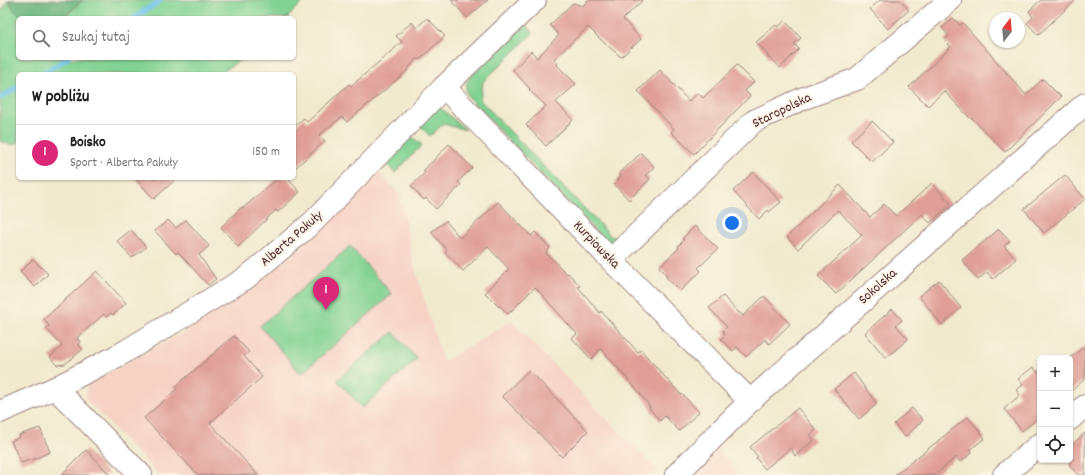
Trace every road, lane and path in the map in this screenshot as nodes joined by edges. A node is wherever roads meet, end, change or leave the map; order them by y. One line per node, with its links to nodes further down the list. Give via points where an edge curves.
1 (535, 0): 3 (street, Alberta Pakuły)
2 (950, 0): 5 (street, Staropolska, via 857,79 804,98 754,121)
3 (444, 87): 5 (street, Kurpiowska); 6 (street, Alberta Pakuły, via 312,223 246,278 121,354)
4 (1085, 104): 7 (street, Sokolska)
5 (611, 260): 7 (street, Kurpiowska)
6 (56, 388): 9 (street, Alberta Pakuły); 12 (street)
7 (750, 402): 13 (street, Sokolska)
8 (1085, 406): 10 (street)
9 (0, 412)
10 (1073, 416)
11 (1037, 447): 14 (street)
12 (140, 475)
13 (676, 475)
14 (1004, 475)

